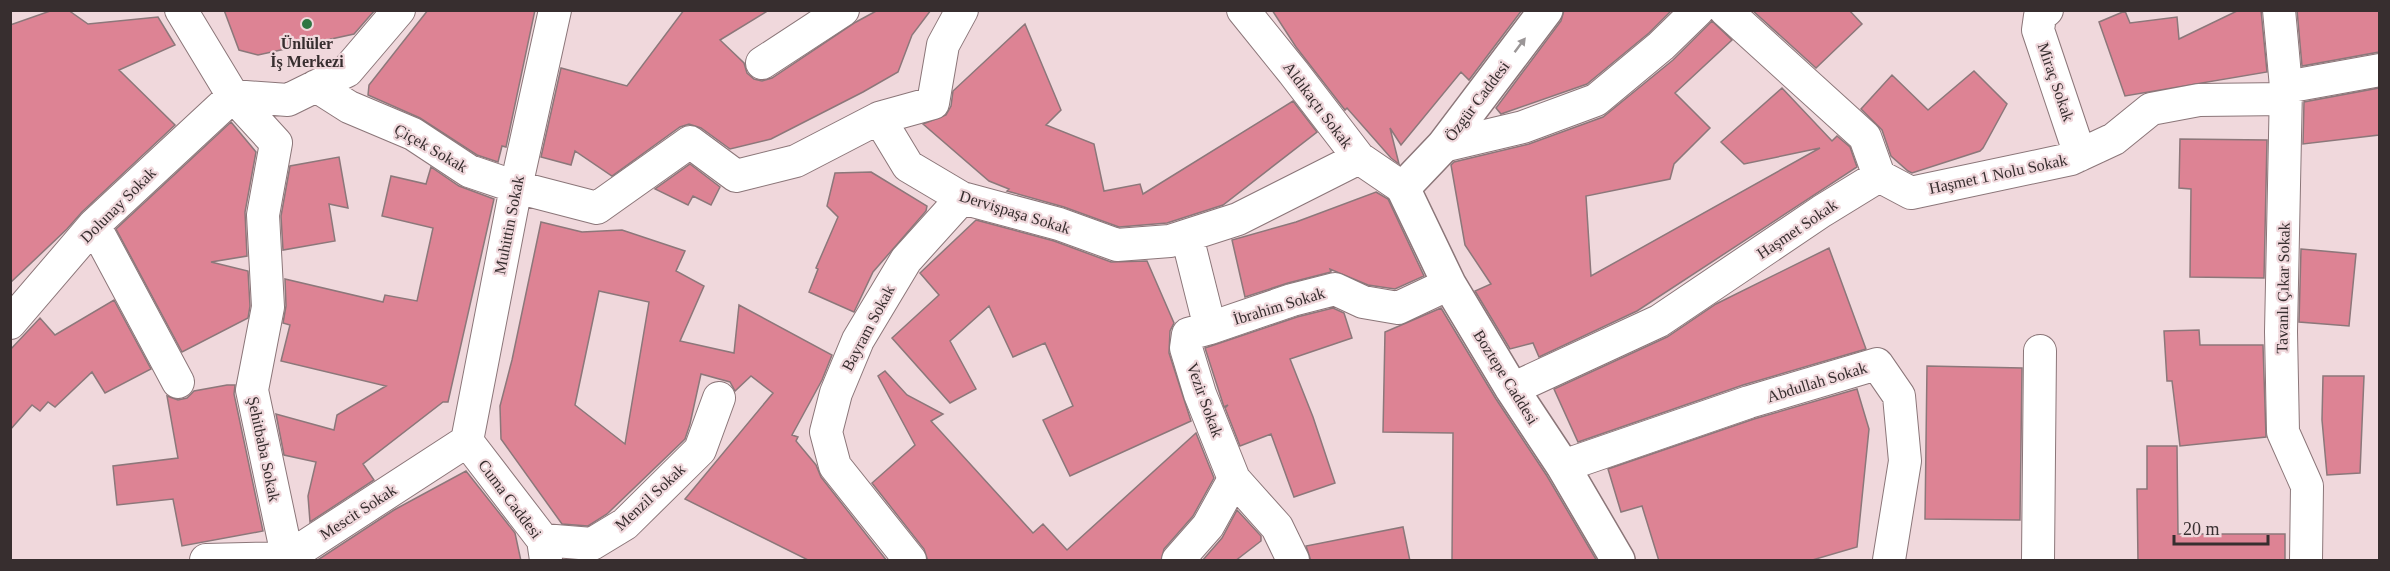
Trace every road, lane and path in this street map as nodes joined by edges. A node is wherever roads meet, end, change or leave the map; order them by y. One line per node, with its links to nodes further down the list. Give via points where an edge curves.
1 (181, 10): 16 (street, Şehitbaba Sokak)
2 (399, 10): 14 (street, via 347,71)
3 (555, 10): 22 (street, Muhittin Sokak)
4 (843, 10): 12 (street)
5 (962, 10): 17 (street, via 943,45 933,103)
6 (1243, 10): 20 (street, Aldıkaçtı Sokak)
7 (1546, 10): 18 (street, Özgür Caddesi, one-way to 7)
8 (1698, 10): 18 (street, via 1596,100 1523,127)
9 (1725, 10): 21 (street, via 1865,137)
10 (2047, 10): 19 (street, Miraç Sokak, via 2040,16 2038,30)
11 (2279, 10): 15 (street, Tavanlı Çıkar Sokak)
12 (762, 63)
13 (2379, 70): 15 (street, Haşmet 1 Nolu Sokak)
14 (316, 86): 16 (street, via 288,100); 22 (street, Çiçek Sokak, via 349,107 412,134 469,171)
15 (2286, 93): 19 (street, Haşmet 1 Nolu Sokak, via 2199,100 2151,110 2114,140); 46 (street, Tavanlı Çıkar Sokak, via 2283,432 2307,486)
16 (233, 96): 25 (street, Dolunay Sokak); 38 (street, Şehitbaba Sokak, via 276,143 263,215 268,307 252,390)
17 (879, 118): 22 (street, via 796,161 736,176 690,142 597,207); 24 (street, Dervişpaşa Sokak, via 908,166)
18 (1443, 146): 23 (street, Özgür Caddesi)
19 (2080, 155): 21 (street, Haşmet 1 Nolu Sokak, via 1911,193)
20 (1359, 159): 23 (street, Aldıkaçtı Sokak); 26 (street, Dervişpaşa Sokak, via 1238,219)
21 (1879, 176): 32 (street, Haşmet Sokak, via 1659,321)
22 (516, 187): 34 (street, Muhittin Sokak)
23 (1403, 188): 27 (street, Boztepe Caddesi)
24 (962, 198): 26 (street, Dervişpaşa Sokak, via 1059,224 1117,245); 40 (street, Bayram Sokak, via 906,260 858,340 836,393 826,432 835,466)
25 (94, 225): 28 (street, Dolunay Sokak); 31 (street)
26 (1187, 236): 29 (street)
27 (1449, 284): 29 (street, İbrahim Sokak, via 1398,308 1363,302 1335,289); 32 (street, Boztepe Caddesi)
28 (10, 323)
29 (1209, 328): 36 (street, Vezir Sokak, via 1188,334 1186,348)
30 (2040, 351): 45 (street)
31 (178, 382)
32 (1512, 389): 35 (street, Boztepe Caddesi)
33 (719, 398): 37 (street, Menzil Sokak, via 700,450 625,524 592,544)
34 (467, 441): 37 (street, Cuma Caddesi); 38 (street, Mescit Sokak)
35 (1563, 466): 43 (street, Boztepe Caddesi); 44 (street, Abdullah Sokak, via 1749,402 1877,364 1899,396 1905,461)
36 (1234, 478): 41 (street, via 1208,526); 42 (street, Vezir Sokak, via 1277,527)
37 (544, 550)
38 (287, 559): 39 (street)
39 (206, 561)
40 (910, 561)
41 (1178, 561)
42 (1293, 561)
43 (1617, 561)
44 (1889, 561)
45 (2038, 561)
46 (2306, 561)

